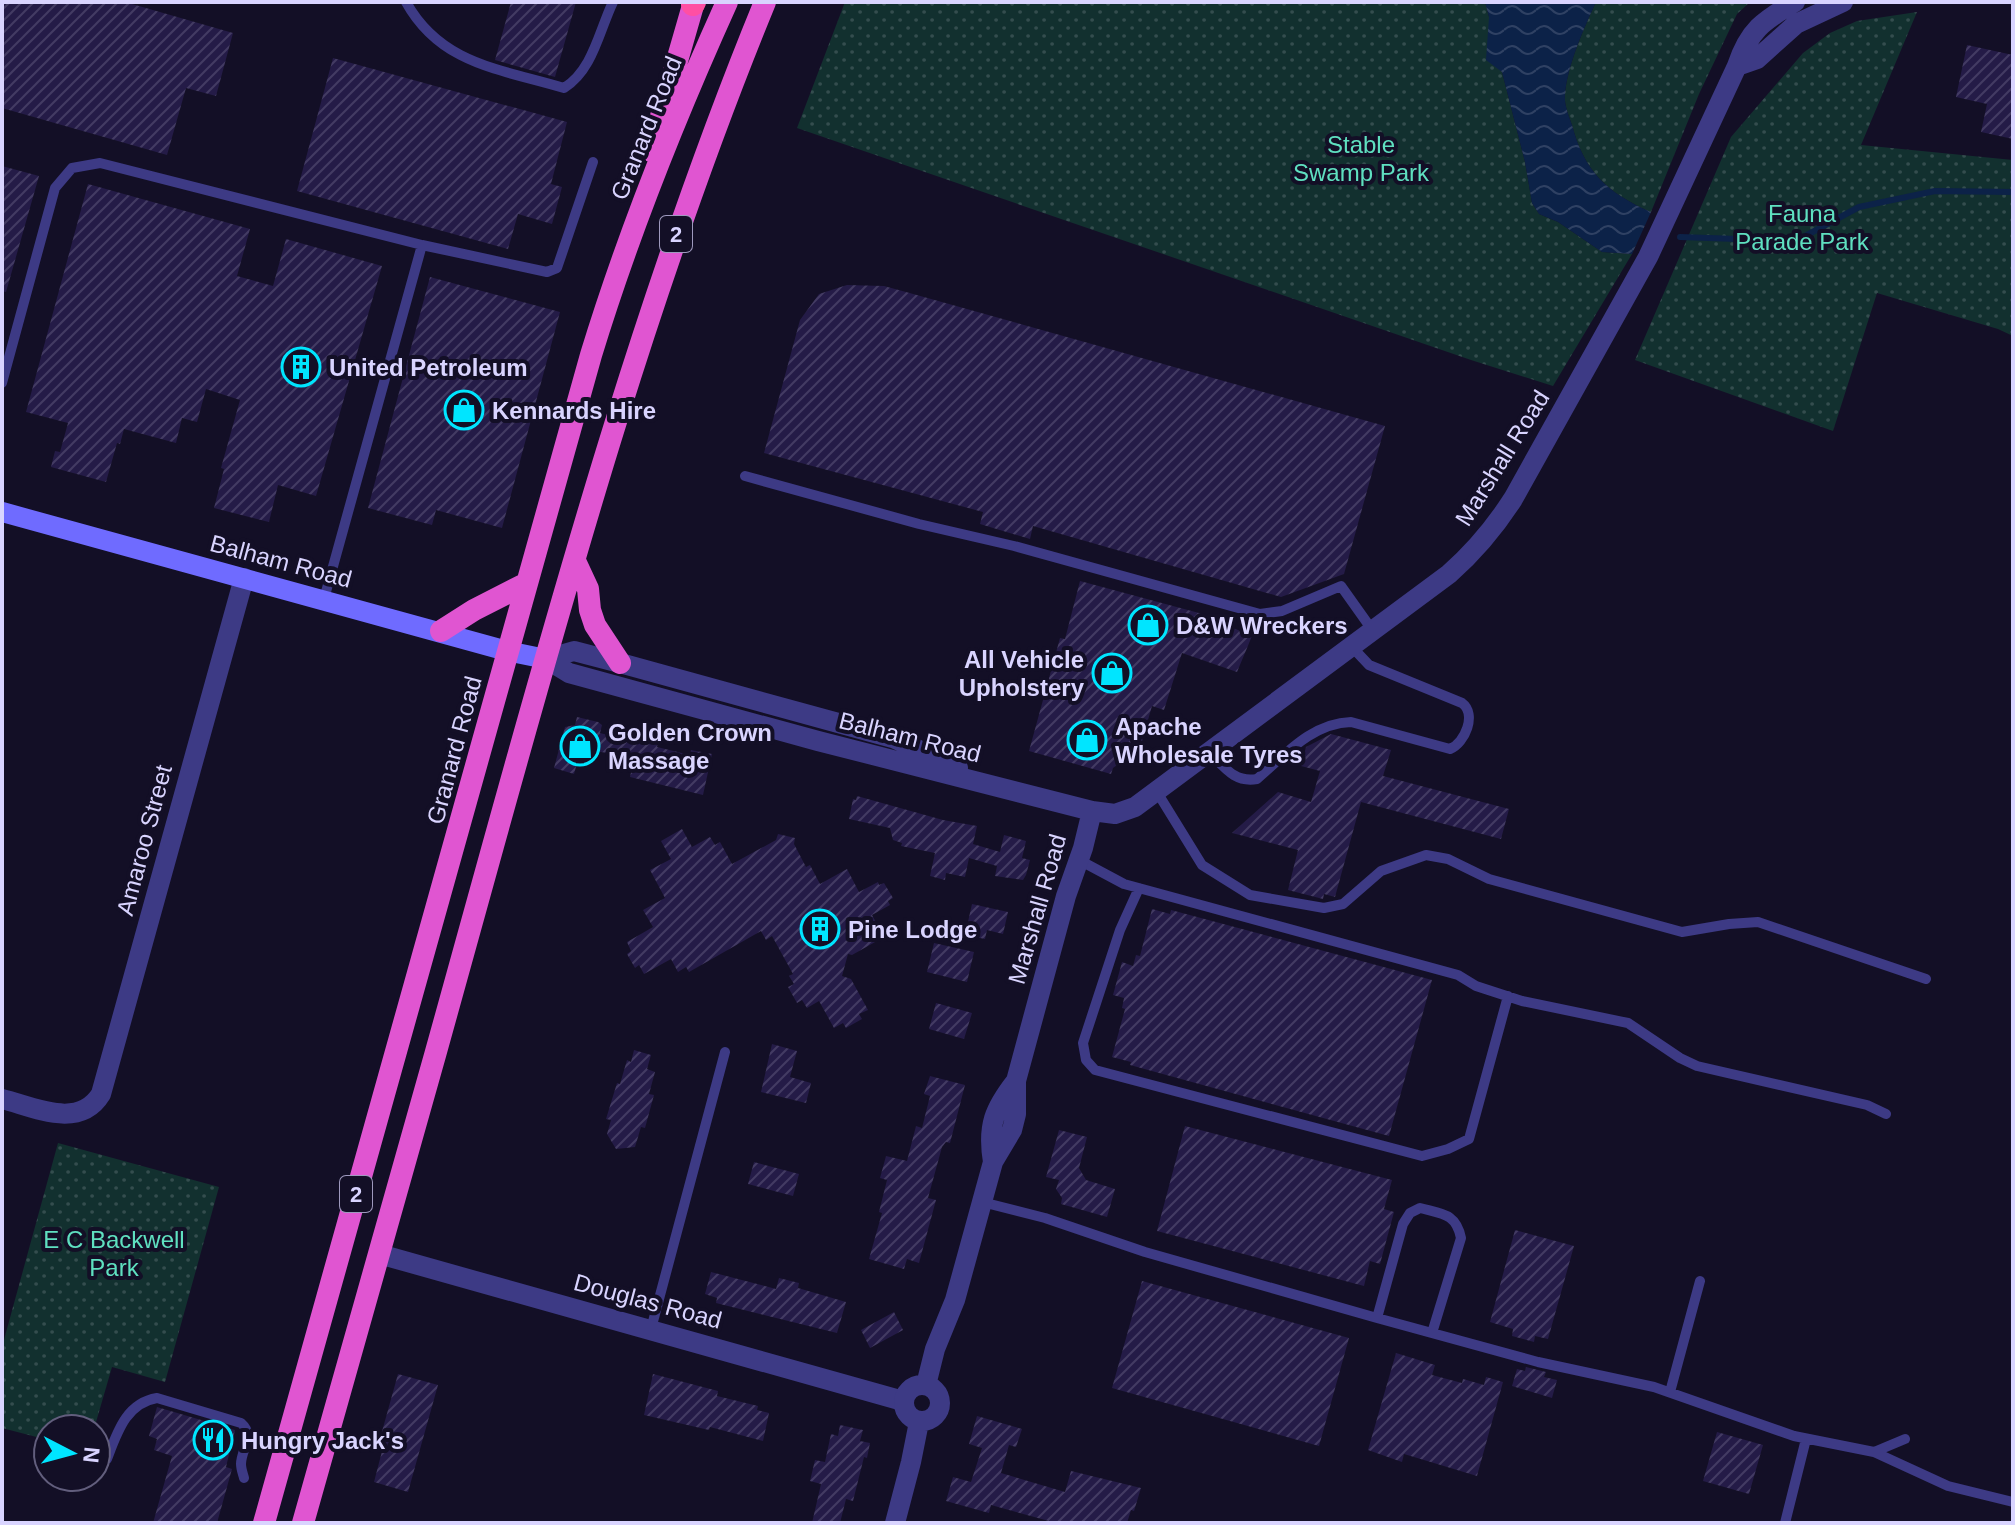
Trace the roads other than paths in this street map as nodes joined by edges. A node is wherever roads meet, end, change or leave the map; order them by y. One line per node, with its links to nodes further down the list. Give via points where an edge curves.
1 (406, 2): 2 (lane, via 416,21 457,56 564,88 585,68)
2 (613, 2)
3 (694, 2): 11 (highway)
4 (727, 2): 11 (highway, Granard Road / 2)
5 (1795, 2): 8 (street, Marshall Road, via 1758,27)
6 (1843, 2): 8 (street, via 1796,24 1757,59)
7 (764, 5): 15 (highway, 2, via 664,269)
8 (1737, 66): 20 (street, Marshall Road, via 1648,257 1508,507 1469,556)
9 (593, 162): 10 (lane, via 557,268 537,271)
10 (422, 245): 12 (lane, via 100,163 72,168 55,188); 18 (lane)
11 (620, 261): 17 (highway, Granard Road / 2)
12 (2, 383)
13 (745, 476): 20 (lane, via 1260,614 1282,611 1341,586)
14 (2, 512): 16 (main road, Balham Road)
15 (575, 561): 23 (highway, 2); 24 (highway, via 588,589 595,625)
16 (244, 578): 18 (main road, Balham Road); 34 (street, Amaroo Street, via 98,1099 85,1110 61,1114)
17 (525, 584): 19 (highway); 22 (highway, Granard Road / 2)
18 (324, 599): 19 (main road, Balham Road)
19 (441, 631): 22 (main road, Balham Road)
20 (1373, 631): 21 (street, Marshall Road)
21 (1352, 647): 25 (street, Marshall Road); 25 (lane, via 1369,665 1468,708 1463,739 1456,747 1336,722 1314,732 1257,779 1239,779)
22 (507, 651): 23 (main road, Balham Road); 53 (highway, Granard Road / 2)
23 (546, 659): 24 (street, Balham Road, via 574,651); 26 (street, Balham Road, via 569,673); 37 (highway, 2)
24 (620, 663): 26 (street, Balham Road, via 893,738)
25 (1210, 753): 27 (street, Marshall Road)
26 (986, 783): 28 (street, Balham Road)
27 (1157, 792): 28 (street, Marshall Road, via 1115,814); 31 (lane, via 1202,865 1250,895 1324,908 1343,904 1381,871 1426,855 1448,859 1489,879 1682,932 1758,922)
28 (1092, 811): 29 (street, Marshall Road)
29 (1079, 860): 30 (lane); 36 (street, Marshall Road, via 1016,1081 996,1109 993,1162)
30 (1139, 888): 32 (lane, via 1458,975); 32 (lane, via 1083,1043 1086,1060 1095,1070 1422,1156 1469,1139)
31 (1926, 979)
32 (1508, 996): 35 (lane, via 1628,1023 1697,1066 1867,1105)
33 (725, 1052): 40 (lane)
34 (2, 1099)
35 (1886, 1114)
36 (982, 1202): 39 (lane); 42 (street, Marshall Road)
37 (379, 1254): 40 (street, Douglas Road); 54 (highway, 2)
38 (1700, 1281): 43 (lane)
39 (1377, 1318): 41 (lane); 41 (lane, via 1403,1224 1420,1208 1448,1216 1458,1224 1461,1238)
40 (651, 1329): 44 (street, Douglas Road)
41 (1432, 1333): 43 (lane)
42 (926, 1385): 44 (street, via 909,1390); 45 (street, via 941,1404 931,1419)
43 (1670, 1392): 46 (lane)
44 (903, 1401): 45 (street, via 909,1417)
45 (919, 1422): 52 (street)
46 (1806, 1439): 49 (lane); 55 (lane)
47 (1905, 1439): 49 (lane)
48 (112, 1447): 50 (lane, via 134,1407 157,1398 247,1428 240,1464)
49 (1874, 1452): 51 (lane, via 1948,1486)
50 (244, 1478)
51 (2013, 1502)
52 (898, 1522)
53 (264, 1523)
54 (305, 1523)
55 (1785, 1523)

